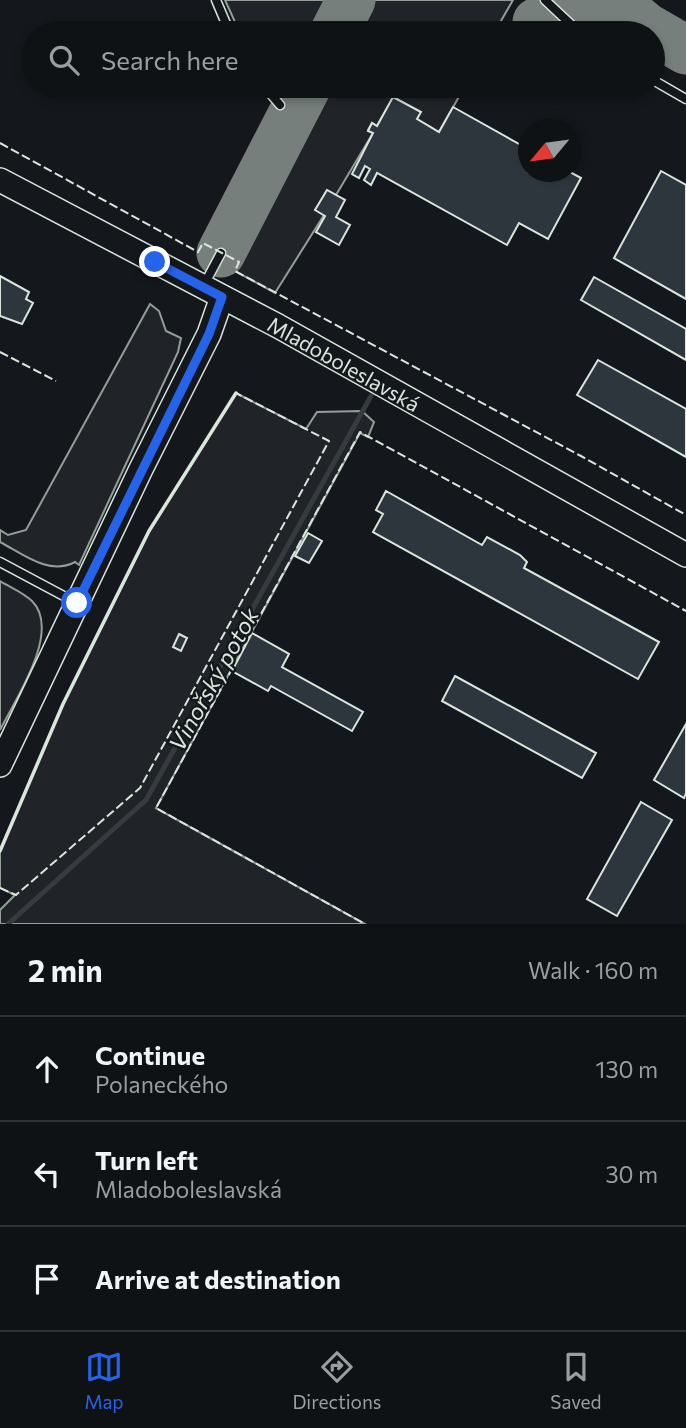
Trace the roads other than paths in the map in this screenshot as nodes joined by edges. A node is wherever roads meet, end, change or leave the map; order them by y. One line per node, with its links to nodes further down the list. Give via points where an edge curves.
1 (216, 0): 3 (lane)
2 (545, 0): 4 (lane)
3 (225, 21)
4 (567, 21)
5 (665, 87): 7 (lane)
6 (274, 98): 8 (lane)
7 (686, 99)
8 (280, 105)
9 (0, 180): 11 (main road, Mladoboleslavská)
10 (221, 253): 11 (lane)
11 (213, 292): 12 (main road, Mladoboleslavská); 14 (main road, via 209,334)
12 (686, 555)
13 (0, 562): 14 (lane)
14 (77, 603): 15 (main road)
15 (0, 765)

